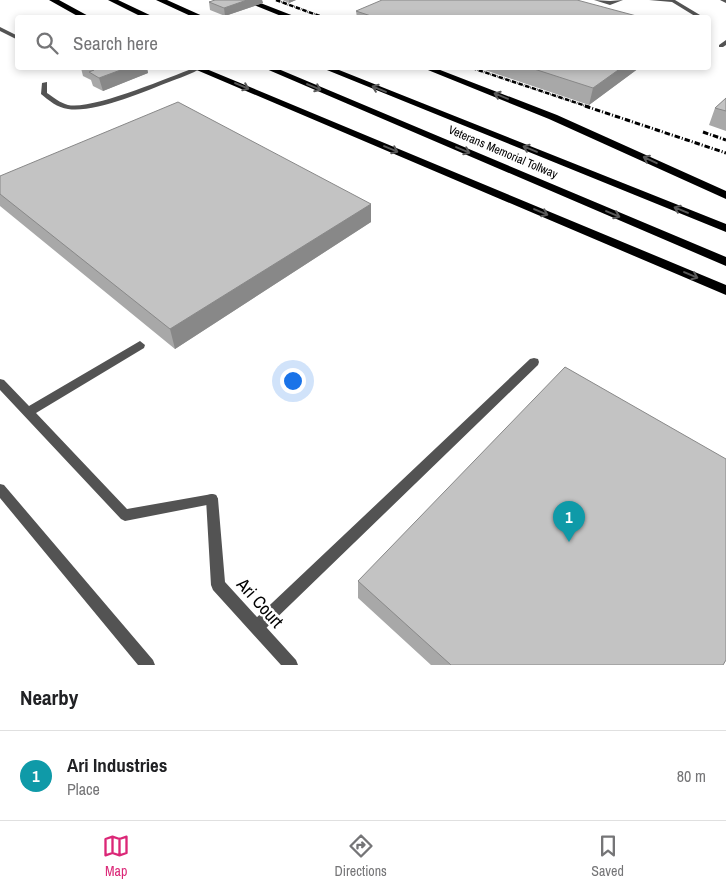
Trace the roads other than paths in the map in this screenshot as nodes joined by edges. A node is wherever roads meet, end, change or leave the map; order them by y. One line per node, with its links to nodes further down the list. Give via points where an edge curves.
1 (53, 0): 8 (highway)
2 (112, 0): 9 (highway)
3 (160, 0): 10 (highway)
4 (246, 0): 11 (highway)
5 (597, 0): 6 (street, via 610,3)
6 (620, 0)
7 (652, 0): 12 (street, via 673,0)
8 (82, 15)
9 (145, 15)
10 (196, 15)
11 (287, 15)
12 (698, 15)
13 (0, 29): 14 (street)
14 (15, 36)
15 (192, 70): 20 (street, via 82,108 66,107 44,94)
16 (202, 70): 24 (highway, one-way to 24)
17 (274, 70): 23 (highway, Veterans Memorial Tollway, one-way to 23)
18 (332, 70): 22 (highway, Veterans Memorial Tollway, one-way to 18)
19 (433, 70): 21 (highway, one-way to 19, via 552,117)
20 (45, 83)
21 (726, 195)
22 (726, 228)
23 (726, 262)
24 (726, 290)
25 (140, 345): 28 (street)
26 (534, 362): 30 (street)
27 (0, 383): 28 (street)
28 (27, 414): 30 (street, Ari Court, via 125,514 212,500 218,585)
29 (0, 489): 31 (street)
30 (256, 627): 32 (street, Ari Court)
31 (148, 665)
32 (291, 665)

